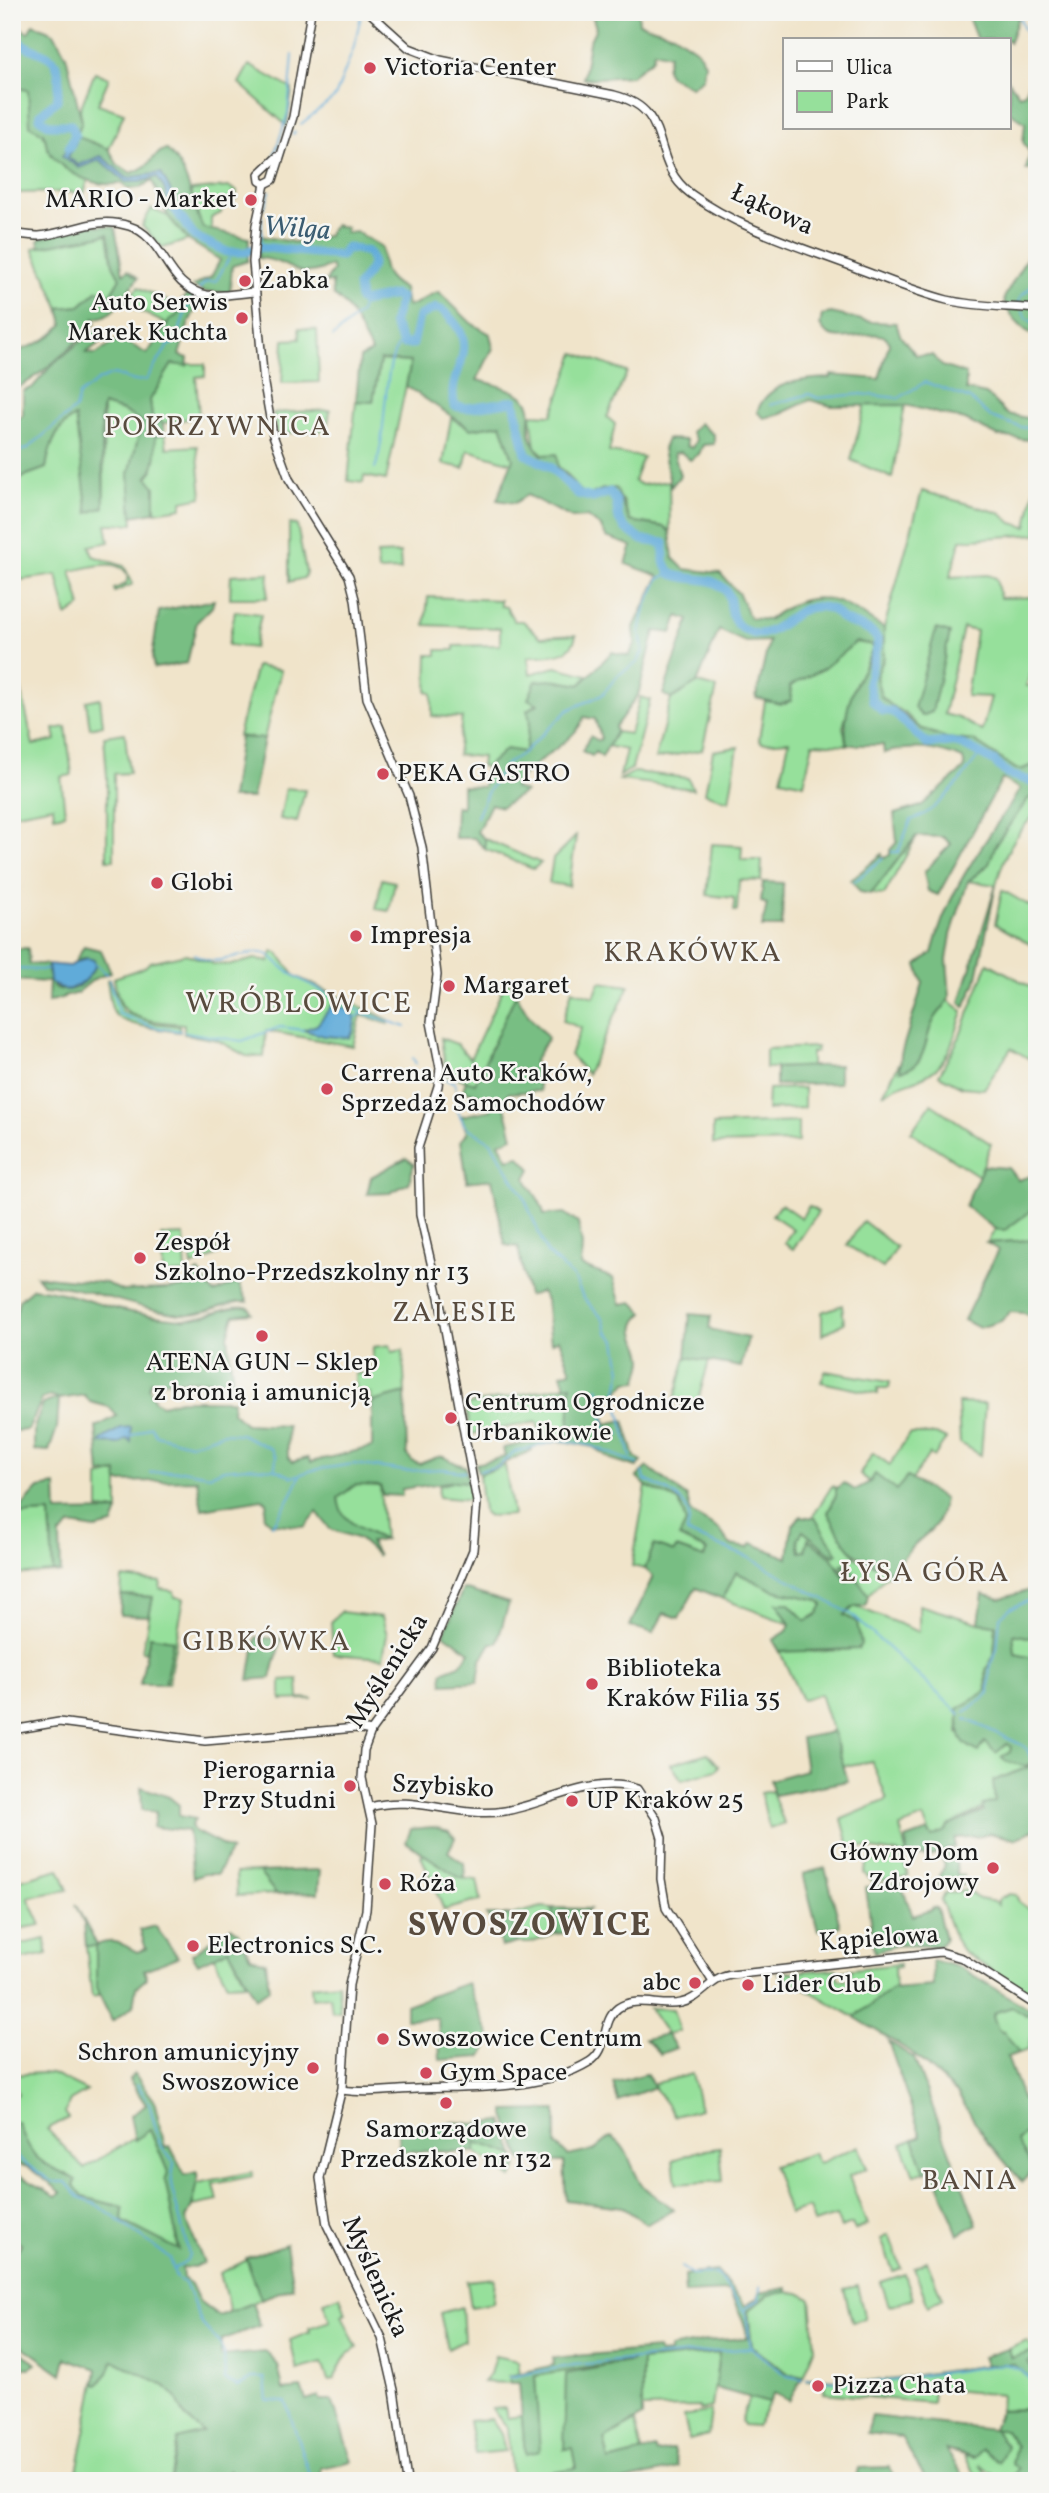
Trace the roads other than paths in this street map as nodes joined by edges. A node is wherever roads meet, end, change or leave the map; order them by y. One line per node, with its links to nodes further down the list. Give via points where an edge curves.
1 (311, 12): 3 (street, via 293,117)
2 (369, 12): 7 (street, Łąkowa, via 409,48 440,60 624,98 643,107 653,119 677,181 701,200 792,245 939,298)
3 (269, 172): 4 (street, via 271,182); 4 (street, Myślenicka, via 259,177)
4 (265, 184): 6 (street, Myślenicka, via 254,239)
5 (12, 234): 6 (street, via 39,236 100,221 132,227 152,239 177,279 192,290)
6 (255, 292): 9 (street, Myślenicka, via 274,437 289,479 349,576 366,698 402,777 418,827 437,975 431,1022 440,1068 418,1148 419,1215 476,1488 477,1520 472,1552 432,1648)
7 (1037, 309)
8 (12, 1730): 9 (street, via 59,1722 205,1741 363,1728)
9 (369, 1734): 10 (street, Myślenicka, via 362,1769)
10 (370, 1807): 11 (street, Szybisko, via 403,1801 455,1811 495,1812 615,1784 637,1789 656,1818 662,1838 666,1908); 13 (street, Myślenicka, via 367,1907 349,1985)
11 (709, 1984): 12 (street, Kąpielowa, via 731,1975 936,1952 962,1958); 13 (street, Kąpielowa, via 680,2004 637,2002 618,2008 600,2053 575,2069 502,2086)
12 (1037, 2006)
13 (342, 2090): 14 (street, Myślenicka, via 323,2157 321,2200 331,2234 382,2338)
14 (407, 2481)

